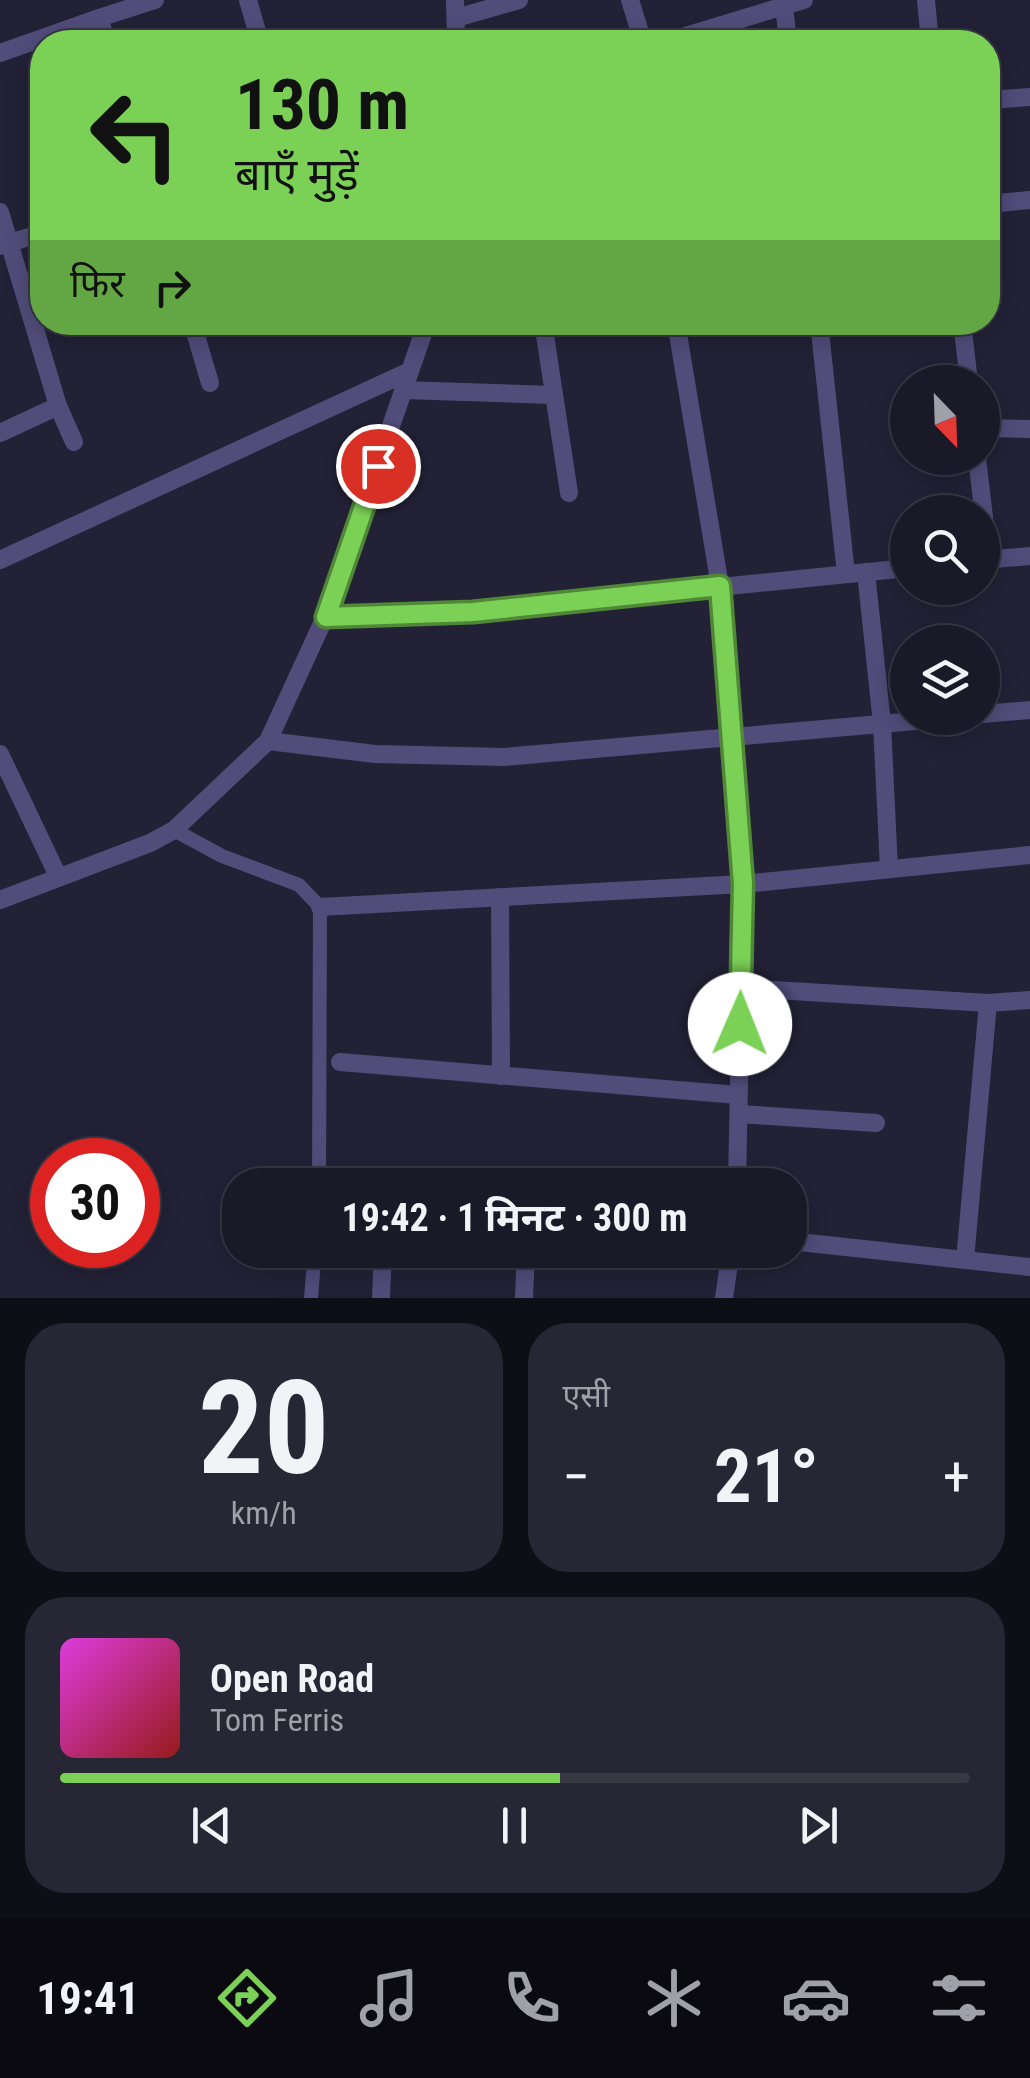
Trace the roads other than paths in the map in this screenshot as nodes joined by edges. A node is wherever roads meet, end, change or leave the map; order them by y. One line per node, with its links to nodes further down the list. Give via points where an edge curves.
1 (154, 0): 9 (street)
2 (248, 0): 12 (street)
3 (519, 0): 8 (street)
4 (630, 0): 13 (street)
5 (804, 0): 7 (street)
6 (926, 0): 16 (street)
7 (784, 6): 14 (street); 15 (street)
8 (456, 9)
9 (100, 18): 10 (street); 11 (street)
10 (66, 30)
11 (104, 30)
12 (257, 30)
13 (639, 30)
14 (705, 30)
15 (787, 30)
16 (929, 30)
17 (30, 42): 18 (street)
18 (0, 53)
19 (1030, 97): 20 (street)
20 (1000, 99)
21 (1030, 200): 22 (street)
22 (1000, 203)
23 (0, 212): 25 (street)
24 (30, 236): 25 (street)
25 (4, 244): 26 (street)
26 (30, 322)
27 (34, 335): 39 (street)
28 (196, 335): 36 (street)
29 (423, 335): 35 (street)
30 (545, 335): 38 (street)
31 (678, 335): 51 (street)
32 (820, 335): 50 (street)
33 (964, 335): 34 (street)
34 (967, 365)
35 (410, 372): 37 (street); 47 (street)
36 (210, 383)
37 (403, 390): 38 (street); 52 (street)
38 (552, 395): 44 (street)
39 (58, 406): 42 (street); 43 (street)
40 (1000, 428): 41 (street)
41 (1030, 428)
42 (0, 434)
43 (74, 442)
44 (570, 493)
45 (1030, 556): 46 (street)
46 (1000, 559)
47 (0, 560)
48 (890, 570): 49 (street)
49 (866, 572): 50 (street); 56 (street)
50 (846, 574): 51 (street)
51 (720, 586): 52 (street, via 473,612); 57 (street)
52 (326, 617): 58 (street)
53 (1030, 710): 54 (street)
54 (1000, 712)
55 (890, 723): 56 (street)
56 (882, 724): 57 (street); 62 (street)
57 (732, 738): 58 (street, via 442,758); 64 (street)
58 (268, 741): 60 (street)
59 (0, 754): 63 (street)
60 (174, 830): 63 (street); 67 (street, via 299,885)
61 (1030, 855): 62 (street)
62 (889, 869): 64 (street)
63 (58, 876): 66 (street)
64 (743, 884): 65 (street); 68 (street)
65 (500, 897): 67 (street); 72 (street)
66 (0, 900)
67 (320, 907): 75 (street)
68 (741, 988): 70 (street); 73 (street)
69 (1030, 1000): 70 (street)
70 (988, 1003): 78 (street)
71 (340, 1062): 72 (street)
72 (501, 1076): 73 (street)
73 (739, 1105): 74 (street); 76 (street)
74 (876, 1123)
75 (319, 1168)
76 (737, 1168)
77 (807, 1243): 78 (street)
78 (965, 1260): 79 (street)
79 (1030, 1267)
80 (313, 1268): 84 (street)
81 (383, 1268): 85 (street)
82 (525, 1268): 86 (street)
83 (728, 1268): 87 (street)
84 (311, 1298)
85 (381, 1298)
86 (524, 1298)
87 (724, 1298)

